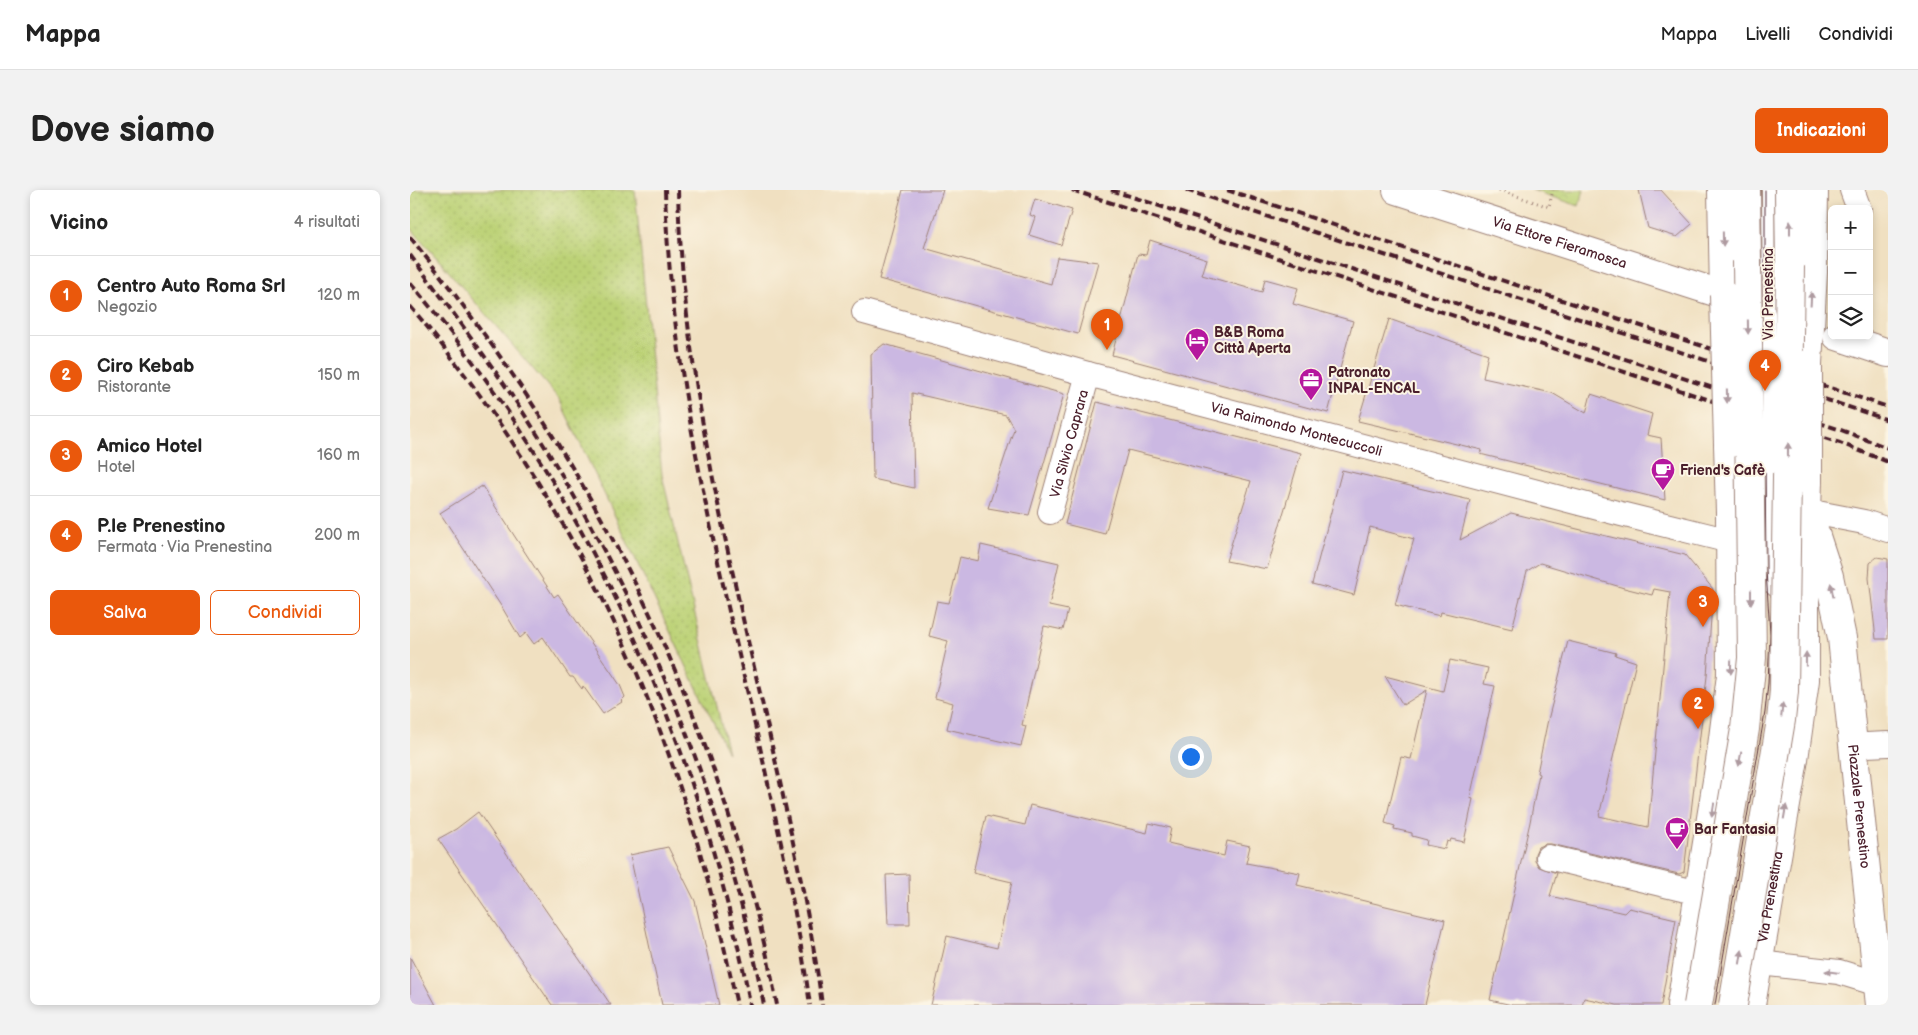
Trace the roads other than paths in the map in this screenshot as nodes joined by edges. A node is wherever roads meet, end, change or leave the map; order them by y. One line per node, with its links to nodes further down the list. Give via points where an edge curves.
1 (1396, 190): 9 (main road, Via Ettore Fieramosca)
2 (1722, 190): 13 (main road, one-way to 13)
3 (1746, 190): 33 (main road, one-way to 33, bridge, via 1752,658 1745,729)
4 (1768, 190): 12 (lane, Via Prenestina)
5 (1790, 190): 34 (main road, one-way to 5, bridge, via 1784,691)
6 (1814, 190): 16 (main road, one-way to 6)
7 (1852, 190): 10 (street)
8 (1862, 190): 11 (street)
9 (1449, 198): 13 (main road, Via Ettore Fieramosca)
10 (1858, 205)
11 (1860, 205)
12 (1768, 275): 13 (lane, via 1760,282); 22 (lane, Via Prenestina, bridge, via 1769,468)
13 (1724, 295): 22 (main road, one-way to 22, bridge, via 1730,513)
14 (864, 312): 18 (street, Via Raimondo Montecuccoli)
15 (1849, 340): 17 (main road)
16 (1816, 349): 19 (main road, Piazzale Prenestino, bridge)
17 (1886, 352)
18 (1088, 374): 20 (street, Via Silvio Caprara); 22 (street, Via Raimondo Montecuccoli)
19 (1807, 511): 21 (street); 22 (main road, via 1792,531); 23 (main road, Piazzale Prenestino); 24 (main road, Piazzale Prenestino, one-way to 19, via 1830,576)
20 (1050, 512)
21 (1888, 530)
22 (1748, 540): 23 (main road, via 1772,577); 29 (main road, one-way to 29, via 1720,762)
23 (1805, 609): 24 (main road); 27 (main road, Piazzale Prenestino, one-way to 23, via 1805,680)
24 (1842, 638): 26 (main road, Piazzale Prenestino)
25 (1888, 744): 26 (street)
26 (1852, 748): 31 (main road, Piazzale Prenestino)
27 (1794, 759): 30 (main road, Via Prenestina, one-way to 27)
28 (1548, 857): 29 (street)
29 (1699, 893): 32 (main road)
30 (1759, 963): 31 (street, Piazzale Prenestino, one-way to 30, via 1839,972); 35 (main road, Via Prenestina)
31 (1882, 992)
32 (1681, 1005)
33 (1698, 1005)
34 (1733, 1005)
35 (1751, 1005)

